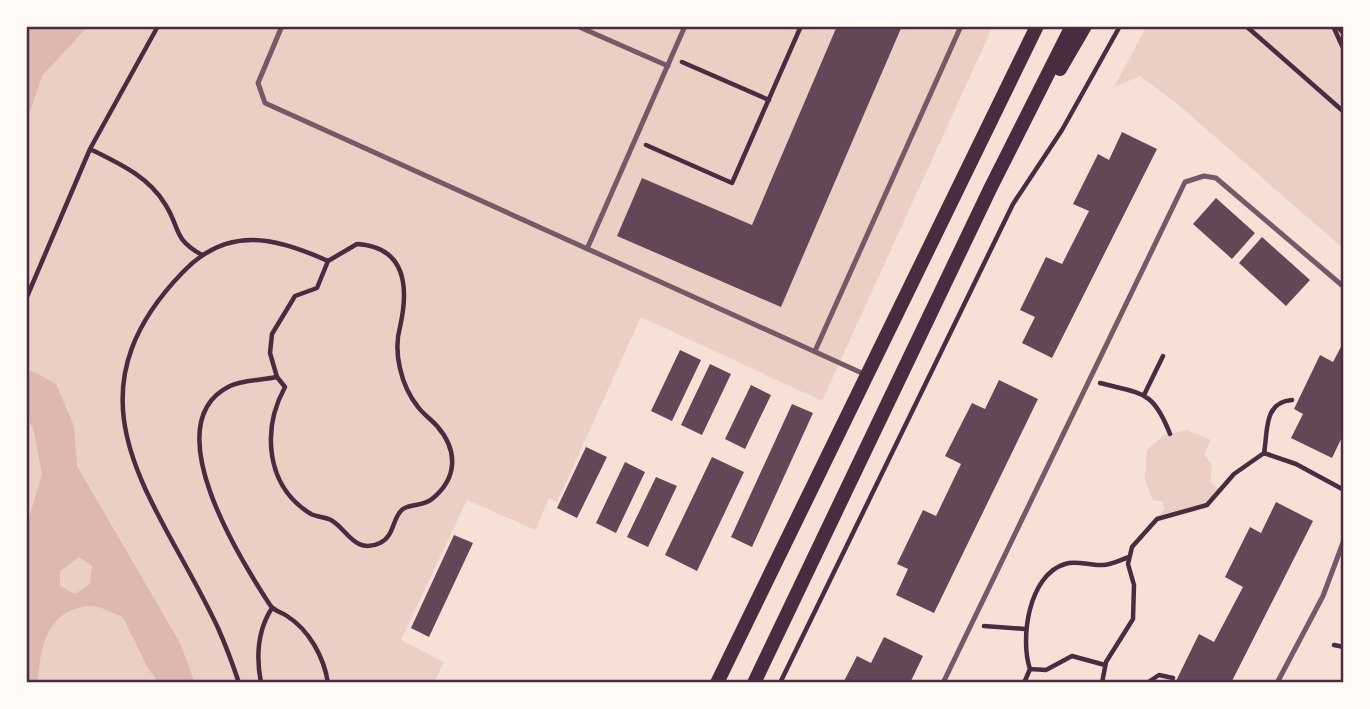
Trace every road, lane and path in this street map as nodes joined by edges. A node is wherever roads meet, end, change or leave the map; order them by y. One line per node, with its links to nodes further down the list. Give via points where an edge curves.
1 (158, 26): 20 (path)
2 (282, 26): 21 (lane, via 258,83 265,103)
3 (577, 26): 16 (lane)
4 (685, 26): 15 (lane)
5 (801, 26): 17 (path)
6 (961, 26): 27 (lane)
7 (1037, 26): 29 (main road)
8 (1072, 26): 23 (main road)
9 (1085, 26): 23 (main road)
10 (1120, 26): 52 (path, via 1062,130 1013,204)
11 (1249, 26): 18 (path)
12 (1335, 26): 13 (path); 14 (path)
13 (1344, 34)
14 (1344, 50)
15 (672, 57): 16 (lane); 17 (path)
16 (668, 66): 19 (lane)
17 (769, 100): 19 (path, via 732,183)
18 (1344, 112)
19 (635, 140): 21 (lane)
20 (90, 149): 22 (path, via 151,185 185,245); 26 (path)
21 (587, 249): 27 (lane)
22 (203, 256): 24 (path, via 252,237 290,244); 47 (path, via 164,292 144,320 125,376 123,408 129,454 218,628)
23 (957, 258): 51 (main road)
24 (328, 261): 30 (path, via 317,288 295,296 272,334 270,353); 30 (path, via 357,244 375,245 390,254 401,272 406,297 396,340 398,359 409,393 450,445 454,461 447,485 421,506 407,506 398,512 393,530 381,543 365,546 347,538 331,520 301,506 284,486 270,455 274,407 285,387)
25 (1344, 287): 31 (lane, via 1230,187 1216,178 1192,177 1179,191)
26 (26, 299)
27 (815, 351): 29 (lane)
28 (1163, 356): 32 (path)
29 (867, 375): 50 (main road)
30 (277, 377): 39 (path, via 230,386 203,414 197,436 199,461 229,533)
31 (1088, 380): 32 (path); 40 (lane)
32 (1144, 395): 34 (path, via 1160,409)
33 (1293, 400): 35 (path, via 1275,406 1269,415)
34 (1170, 434)
35 (1264, 453): 36 (path); 38 (path, via 1234,474 1207,505 1157,519 1132,547)
36 (1344, 490)
37 (1344, 540): 57 (lane, via 1323,596)
38 (1129, 557): 41 (path, via 1105,565 1058,567 1040,587); 44 (path, via 1133,619)
39 (272, 608): 48 (path, via 260,636); 49 (path, via 307,634 317,648)
40 (973, 621): 41 (path, via 989,628); 53 (lane)
41 (1025, 629): 45 (path, via 1024,653)
42 (1334, 645): 43 (path)
43 (1344, 648)
44 (1105, 665): 45 (path, via 1072,656 1046,670); 55 (path)
45 (1030, 669): 54 (path)
46 (1173, 678): 56 (path, via 1159,675)
47 (239, 683)
48 (261, 683)
49 (328, 683)
50 (717, 683)
51 (754, 683)
52 (780, 683)
53 (943, 683)
54 (1024, 683)
55 (1102, 683)
56 (1147, 683)
57 (1277, 683)

